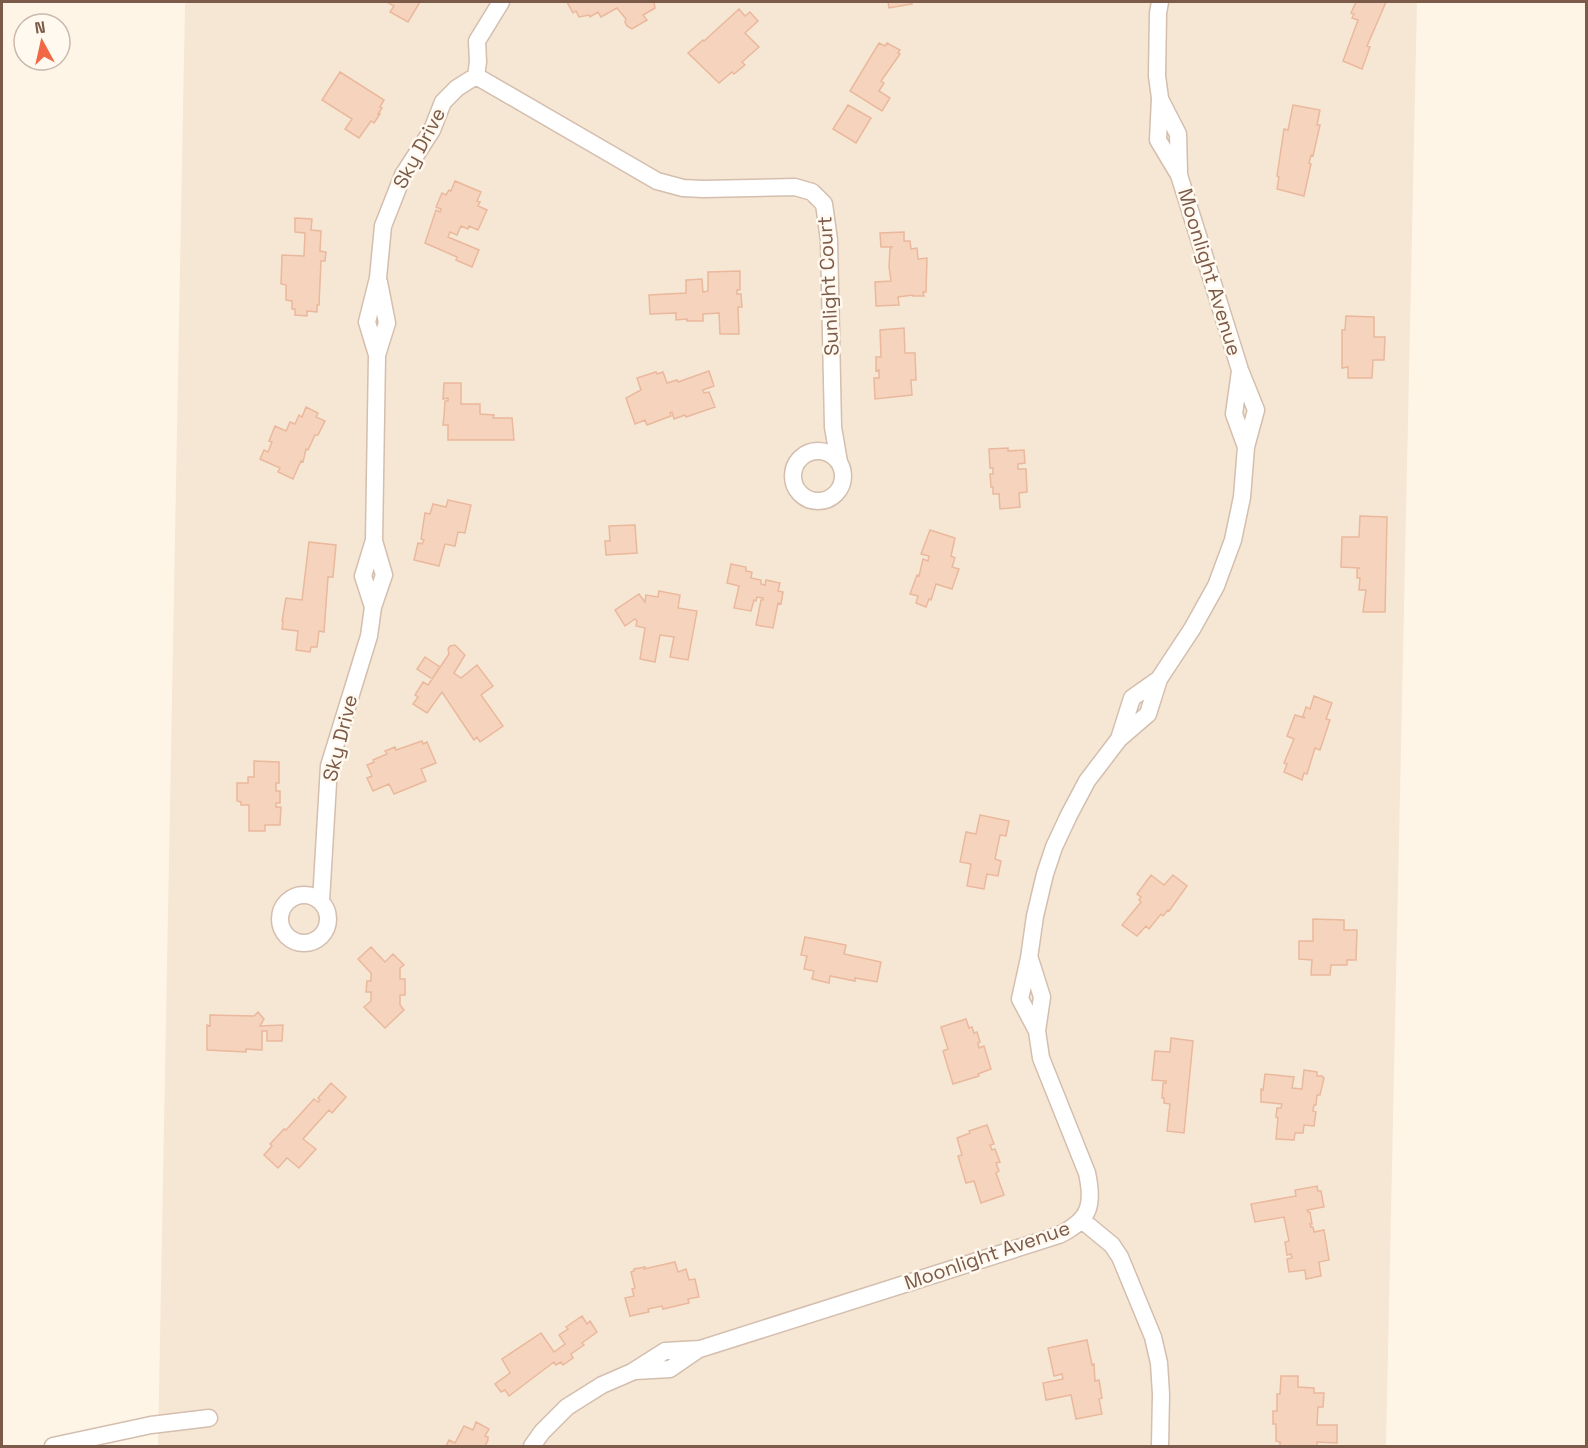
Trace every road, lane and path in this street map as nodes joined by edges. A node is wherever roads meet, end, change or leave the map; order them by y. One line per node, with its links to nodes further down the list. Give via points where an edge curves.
1 (501, 2): 3 (street, via 477,40)
2 (1160, 2): 8 (street, Moonlight Avenue, via 1158,140 1179,175 1240,370 1234,414 1246,447 1242,497 1220,576 1159,679 1132,698 1119,739 1088,781 1054,847 1035,916 1020,999 1036,1031 1041,1058 1087,1173 1091,1193)
3 (476, 76): 4 (street, Sunlight Court, via 657,181 683,188 795,187 812,192 824,204 829,240); 5 (street, Sky Drive, via 443,102 432,130 403,175 383,226 378,278 367,322 377,355 374,540 363,576 373,607 369,636 329,766)
4 (828, 441): 4 (street, via 803,456 794,470 796,486 807,498 823,500 842,485 839,462)
5 (323, 872): 6 (street); 7 (street, Sky Drive)
6 (299, 895): 7 (street, via 307,894); 7 (street, via 286,903 279,917 283,932 295,942 312,942 325,932 329,916)
7 (321, 901)
8 (1083, 1221): 11 (street, Moonlight Avenue, via 1059,1234 700,1349 665,1351 640,1369 602,1384 567,1407); 12 (street, via 1112,1245 1120,1257 1153,1337 1161,1394)
9 (209, 1418): 10 (street, via 151,1425)
10 (53, 1446)
11 (532, 1446)
12 (1160, 1446)

